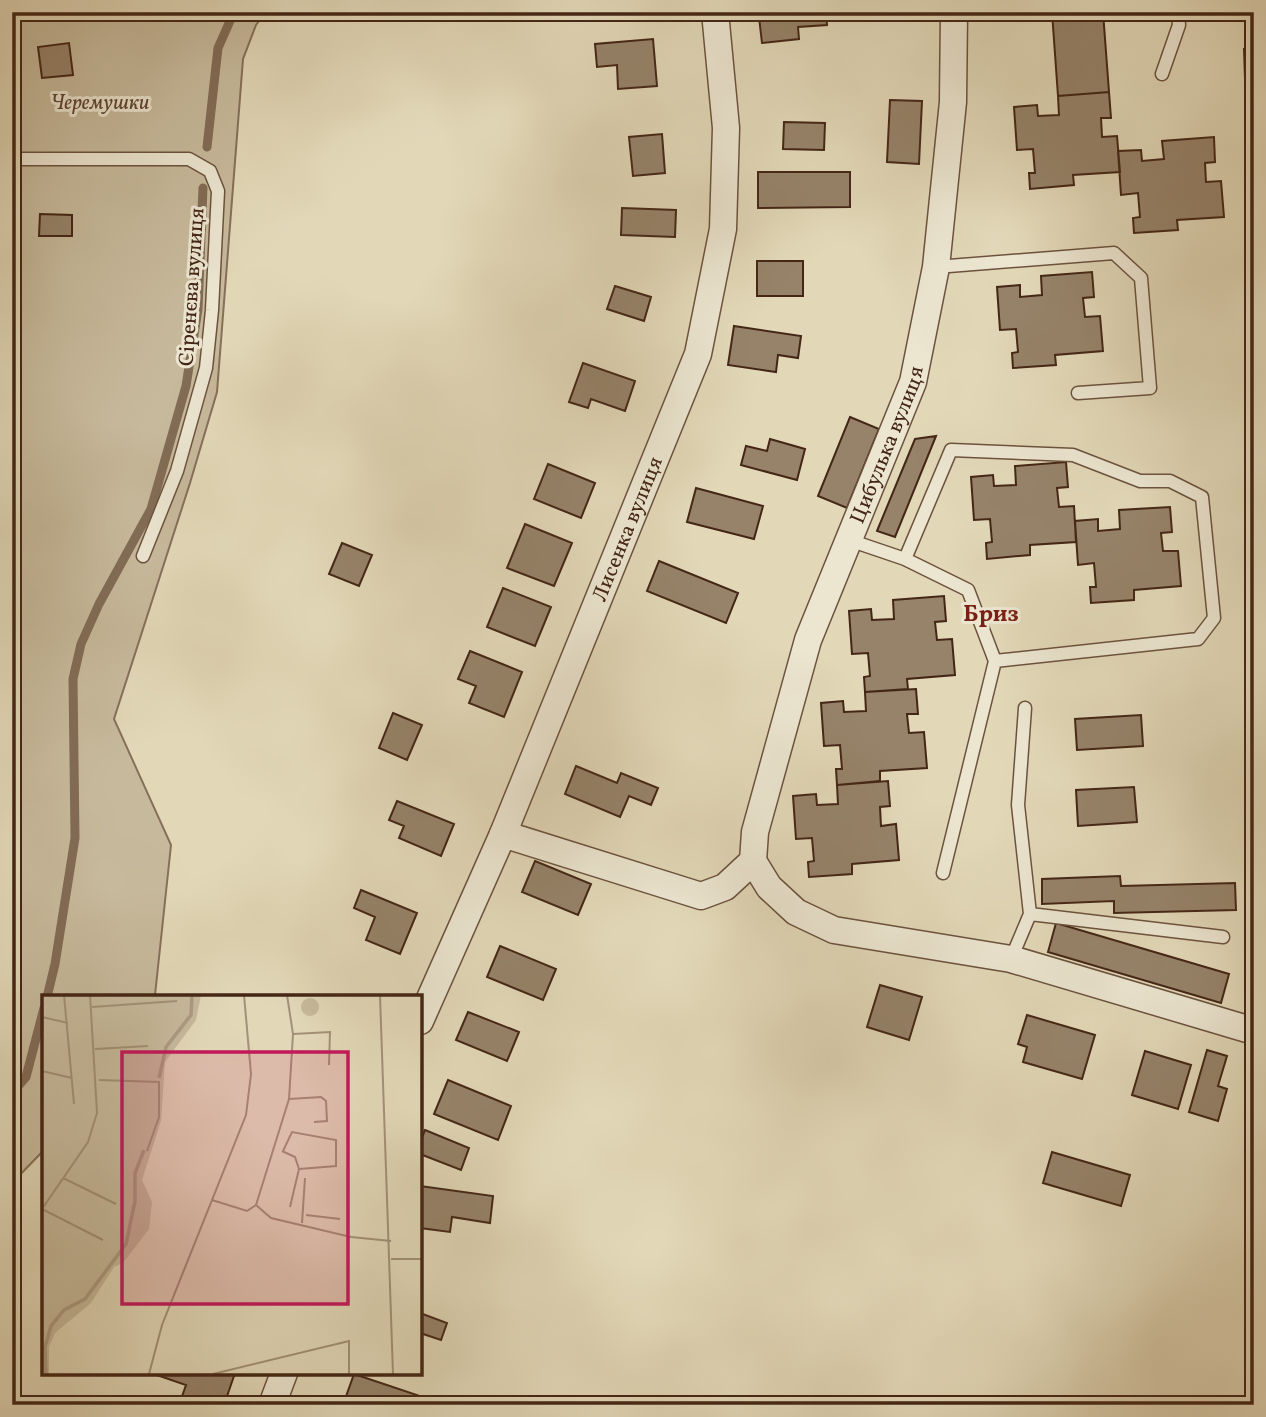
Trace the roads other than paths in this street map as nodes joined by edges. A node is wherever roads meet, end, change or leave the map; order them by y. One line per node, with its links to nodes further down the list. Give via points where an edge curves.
1 (715, 12): 13 (street, Лисенка вулиця, via 726,128 723,229 698,354)
2 (954, 12): 6 (street, Цибулька вулиця, via 953,102)
3 (1178, 12): 4 (lane, via 1179,26)
4 (1162, 74)
5 (12, 159): 9 (lane, Сіренєва вулиця, via 189,159 210,171 218,191 206,368 177,471)
6 (936, 267): 7 (lane, via 1114,253 1142,278 1150,388); 8 (street, Цибулька вулиця, via 913,382)
7 (1078, 393)
8 (849, 540): 10 (lane); 14 (street, Цибулька вулиця, via 808,640 755,832)
9 (143, 556)
10 (905, 559): 11 (lane, via 968,590); 11 (lane, via 951,450 1073,455 1139,481 1170,481 1202,497 1213,618 1198,639)
11 (995, 661): 15 (lane)
12 (1025, 709): 16 (lane, via 1018,806)
13 (503, 834): 14 (street, via 701,896 726,887); 19 (street, Лисенка вулиця)
14 (753, 861): 18 (street, via 769,887 796,912 834,930)
15 (943, 873)
16 (1030, 914): 17 (lane); 18 (lane)
17 (1223, 937)
18 (1011, 959): 20 (street)
19 (422, 1016)
20 (1254, 1031)
21 (283, 1375): 22 (street)
22 (272, 1405)

